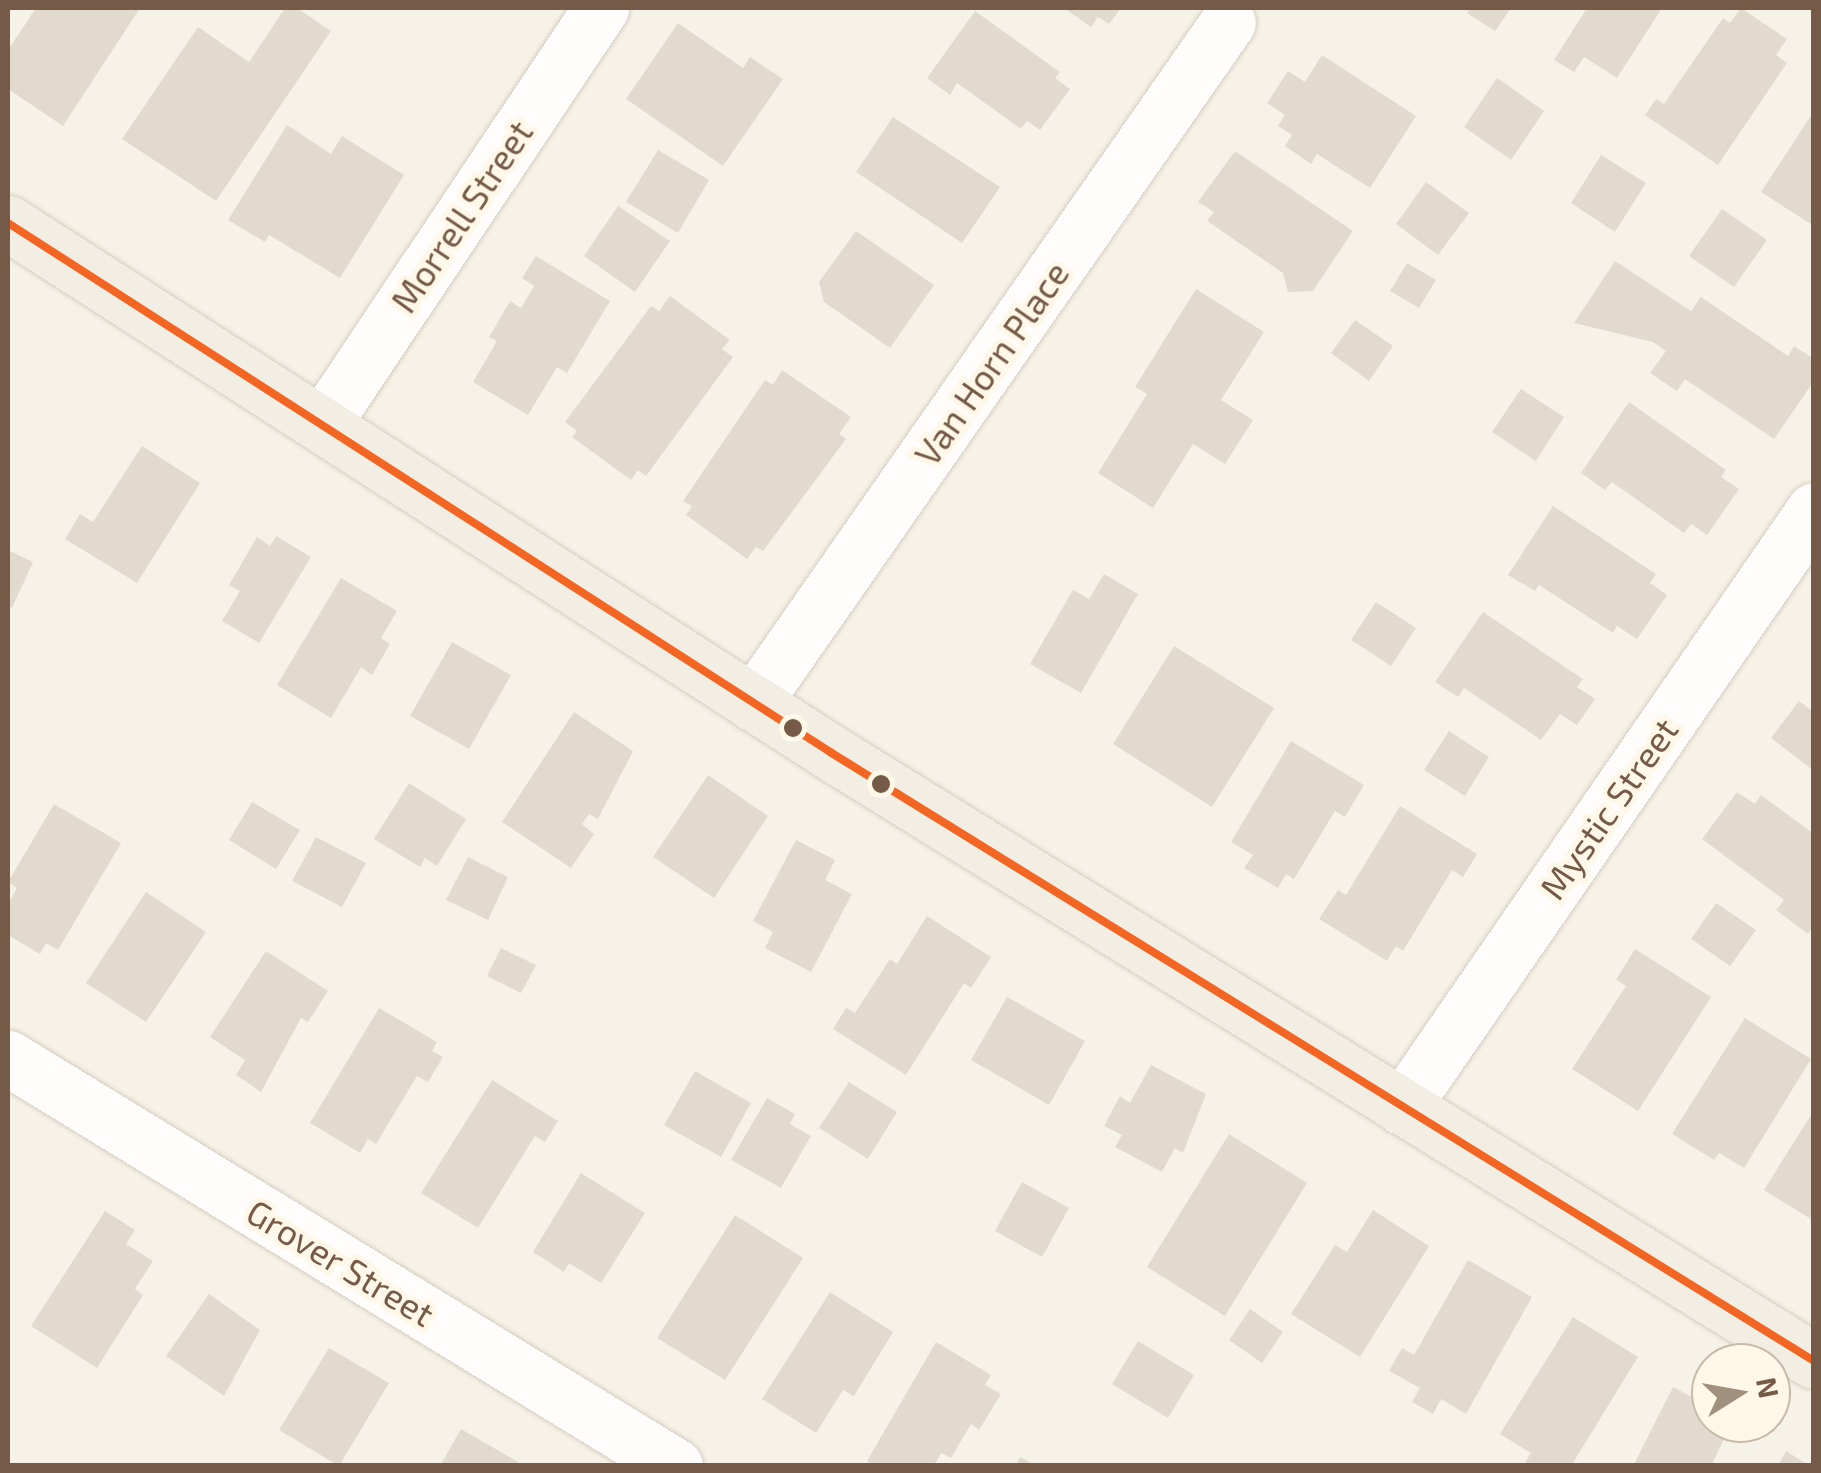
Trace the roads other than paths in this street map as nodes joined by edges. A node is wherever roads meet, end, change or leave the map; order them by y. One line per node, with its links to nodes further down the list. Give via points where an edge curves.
1 (601, 8): 4 (street, Morrell Street)
2 (1228, 22): 6 (street, Van Horn Place)
3 (8, 223): 4 (main road)
4 (322, 424): 6 (main road)
5 (1814, 510): 8 (street, Mystic Street)
6 (753, 703): 8 (main road)
7 (8, 1058): 10 (street, Grover Street)
8 (1402, 1106): 9 (main road)
9 (1814, 1361)
10 (675, 1466)

